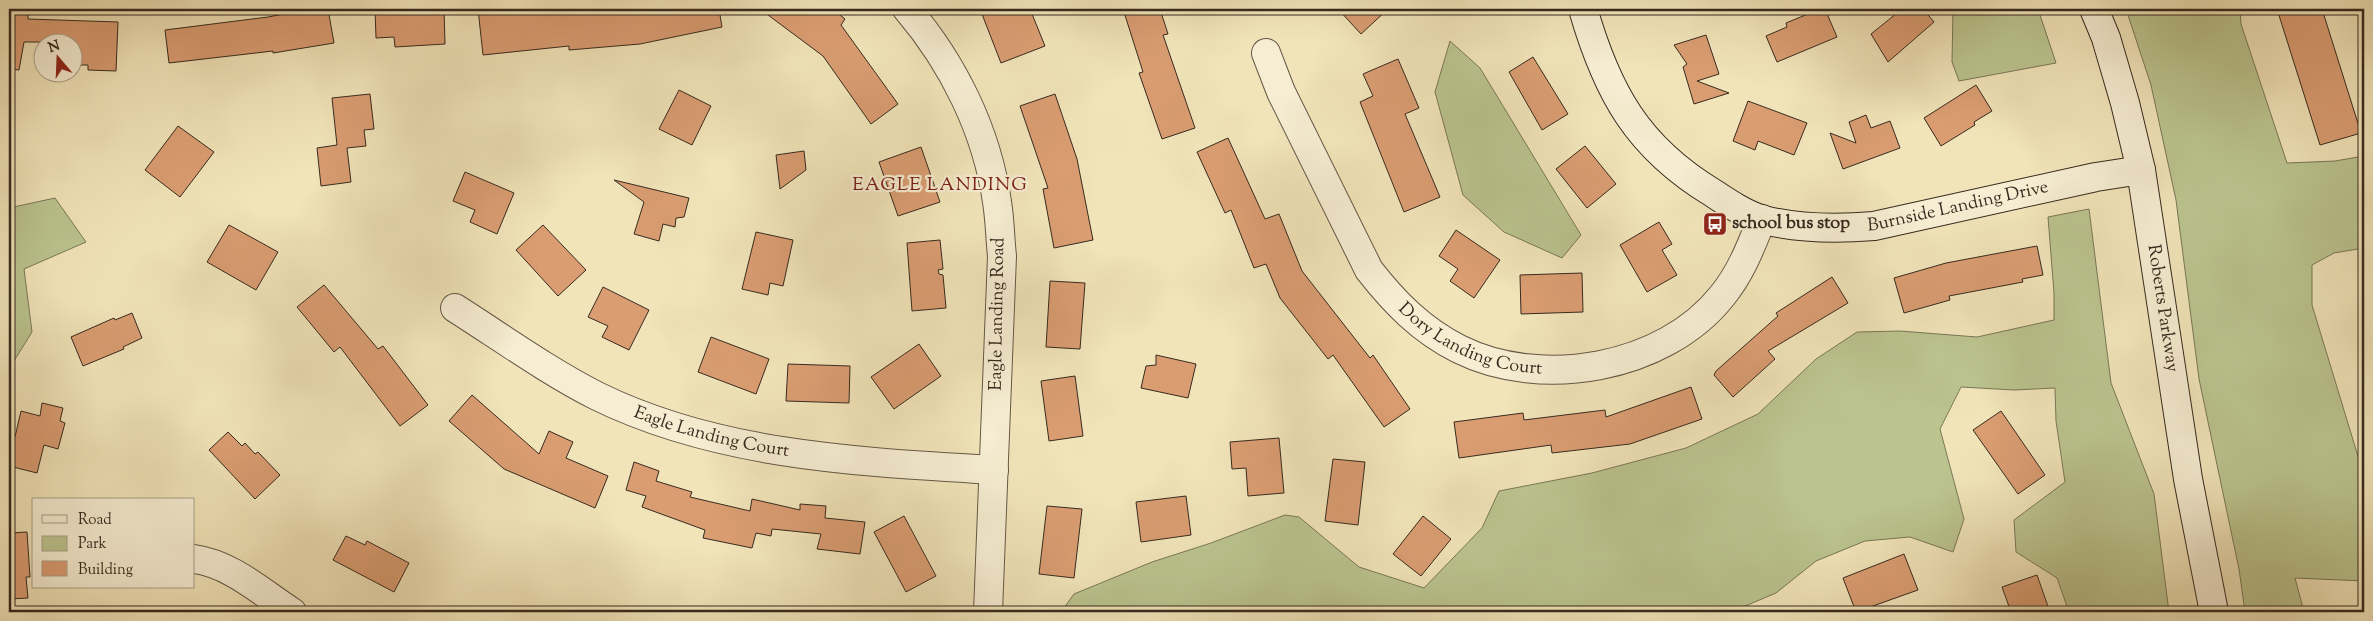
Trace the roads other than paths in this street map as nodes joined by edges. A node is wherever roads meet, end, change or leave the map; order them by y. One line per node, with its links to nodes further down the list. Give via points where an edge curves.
1 (907, 9): 8 (street, Eagle Landing Road, via 942,53 962,93 984,148 997,202 1002,256)
2 (1583, 9): 6 (street, Burnside Landing Drive, via 1612,90 1650,144 1694,182)
3 (2094, 9): 5 (street, Roberts Parkway, via 2125,103)
4 (1266, 53): 6 (street, Dory Landing Court, via 1281,92 1369,270 1409,316 1429,331 1460,349 1501,363 1562,369 1608,364 1651,350 1693,325 1722,296 1742,267)
5 (2141, 170): 6 (street, Burnside Landing Drive, via 1874,226 1803,226); 12 (street, Roberts Parkway, via 2188,479)
6 (1762, 219)
7 (455, 308): 8 (street, Eagle Landing Court, via 560,376 598,396 678,428 781,452)
8 (994, 470): 11 (street, Eagle Landing Road)
9 (195, 559): 10 (street, via 220,565)
10 (292, 612)
11 (988, 612)
12 (2214, 612)

